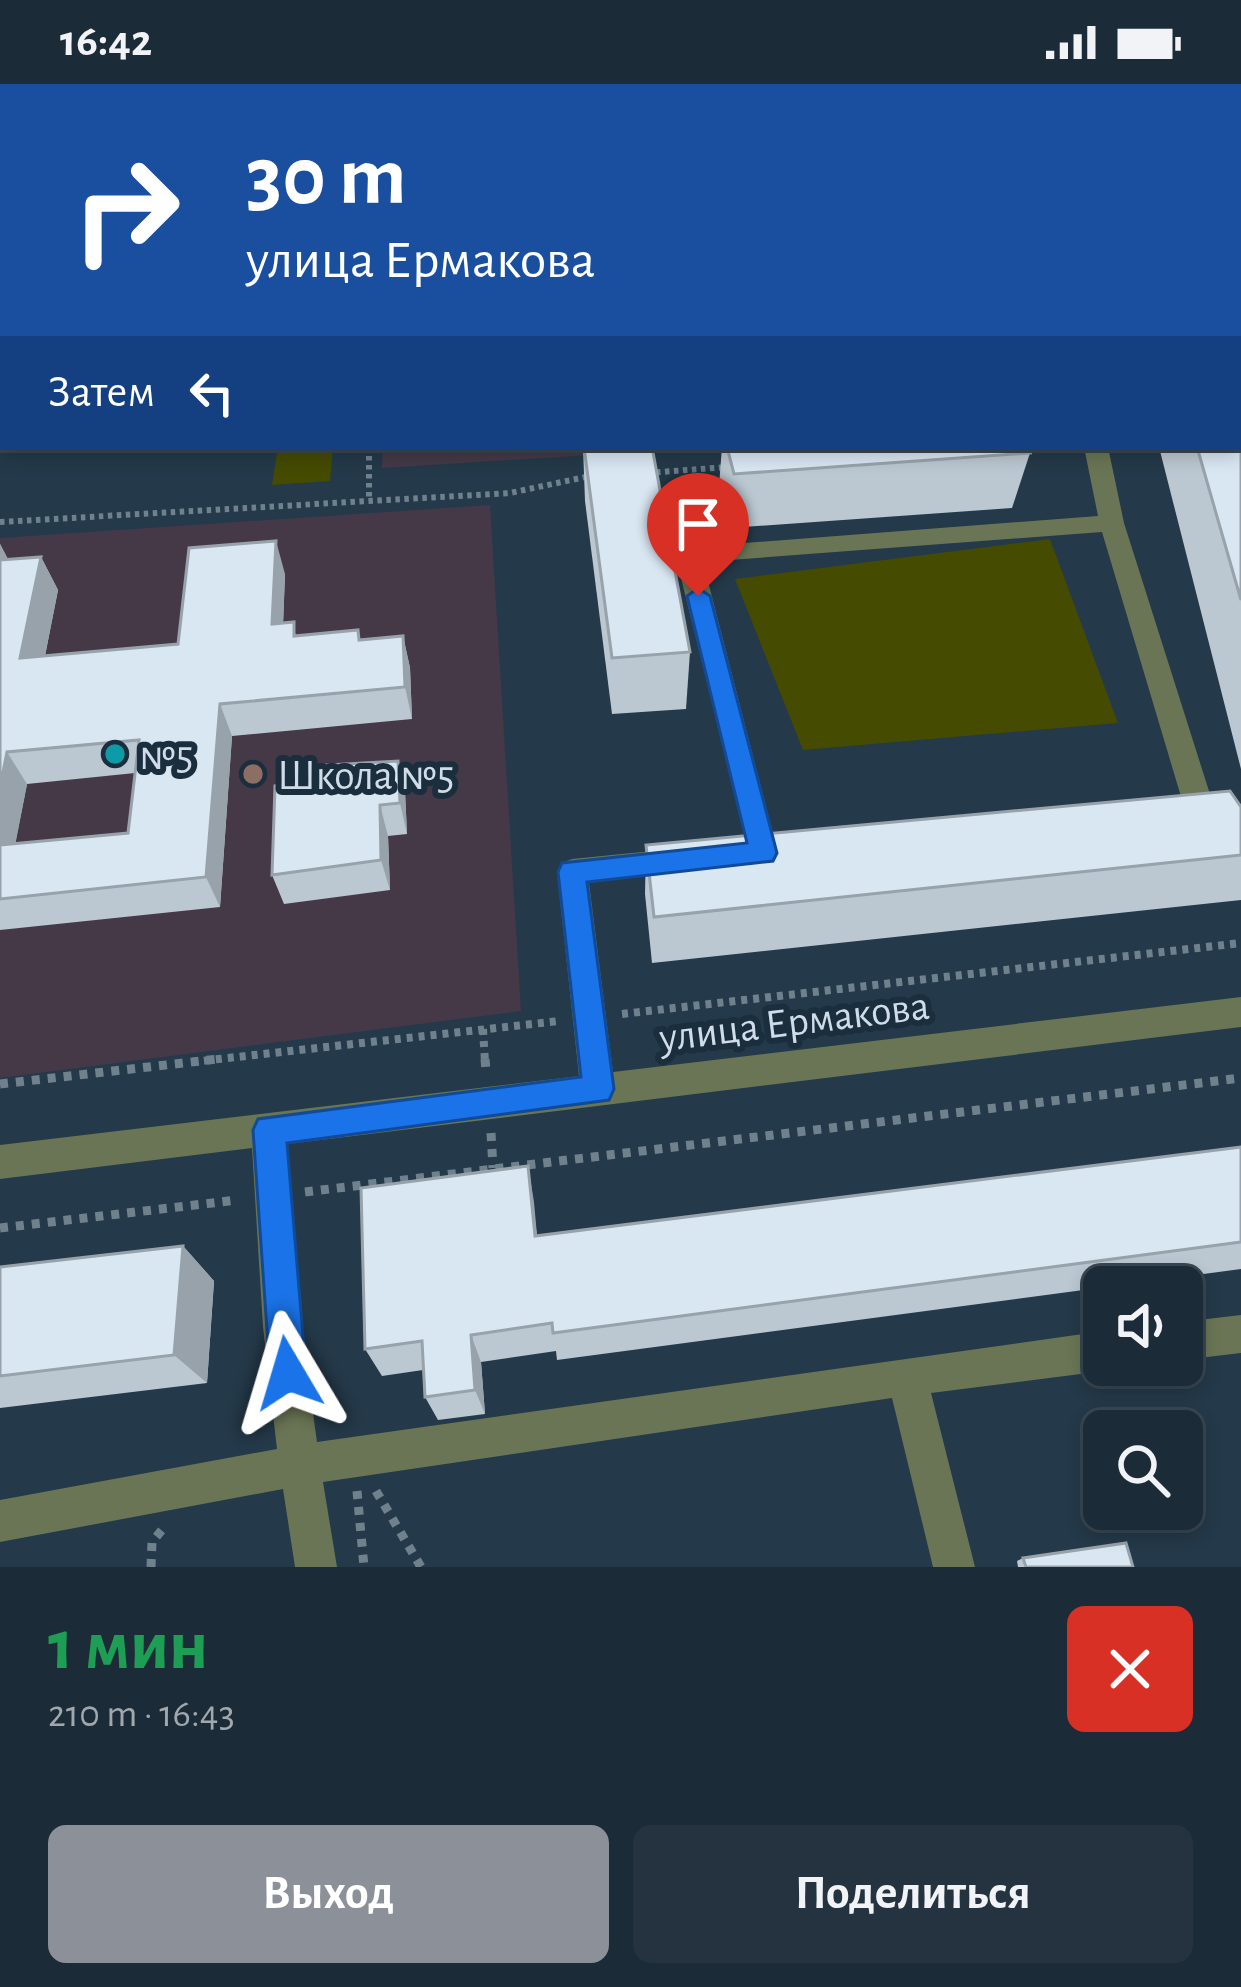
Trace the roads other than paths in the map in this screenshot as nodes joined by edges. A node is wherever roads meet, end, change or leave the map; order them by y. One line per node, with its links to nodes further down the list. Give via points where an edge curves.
1 (1097, 450): 2 (street)
2 (1112, 523): 3 (street, via 1200,810); 5 (street, via 688,554 753,854 572,872)
3 (1154, 814)
4 (1241, 1012): 5 (street, улица Ермакова)
5 (598, 1089): 6 (street, улица Ермакова)
6 (269, 1130): 7 (street, улица Ермакова); 12 (street)
7 (0, 1162)
8 (1241, 1334): 9 (street)
9 (1203, 1339)
10 (1083, 1354): 11 (street)
11 (907, 1376): 12 (street); 15 (street)
12 (299, 1465): 13 (street); 14 (street)
13 (0, 1521)
14 (316, 1567)
15 (954, 1567)

